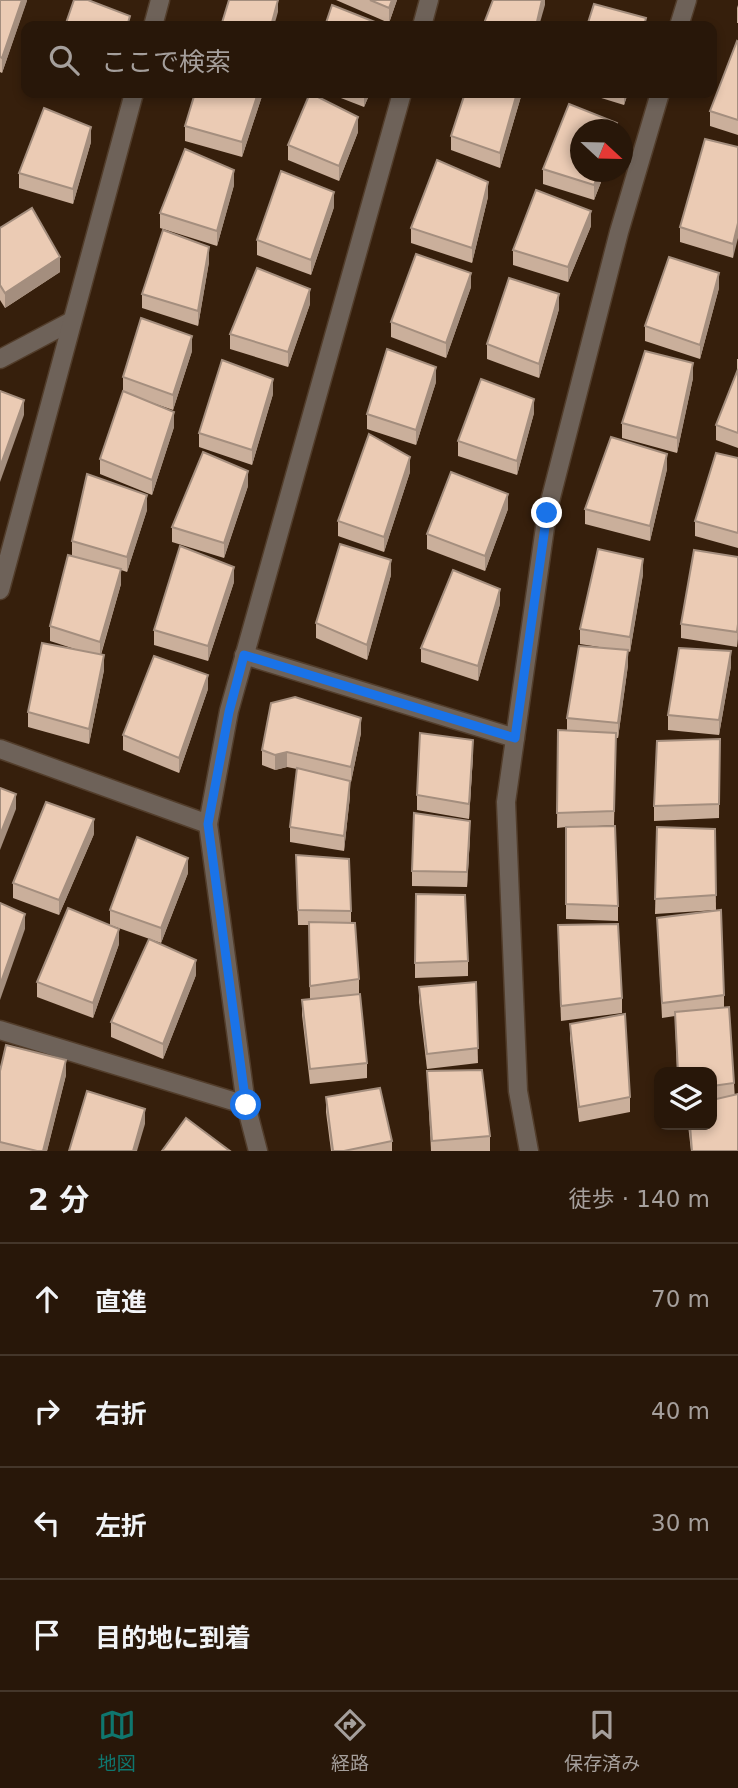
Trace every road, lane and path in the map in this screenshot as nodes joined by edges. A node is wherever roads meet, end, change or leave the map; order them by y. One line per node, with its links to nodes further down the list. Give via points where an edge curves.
1 (160, 0): 4 (street)
2 (429, 0): 5 (street)
3 (686, 0): 6 (street)
4 (154, 21)
5 (423, 21)
6 (680, 21)
7 (133, 98): 10 (street)
8 (401, 98): 13 (street)
9 (659, 98): 14 (street, via 547,513)
10 (72, 321): 11 (street); 12 (street)
11 (0, 359)
12 (0, 590)
13 (244, 655): 14 (street); 16 (street)
14 (515, 738): 20 (street, via 506,802 518,1091)
15 (0, 749): 16 (street)
16 (208, 824): 18 (street)
17 (0, 1030): 18 (street)
18 (246, 1105): 19 (street)
19 (258, 1151)
20 (528, 1151)

